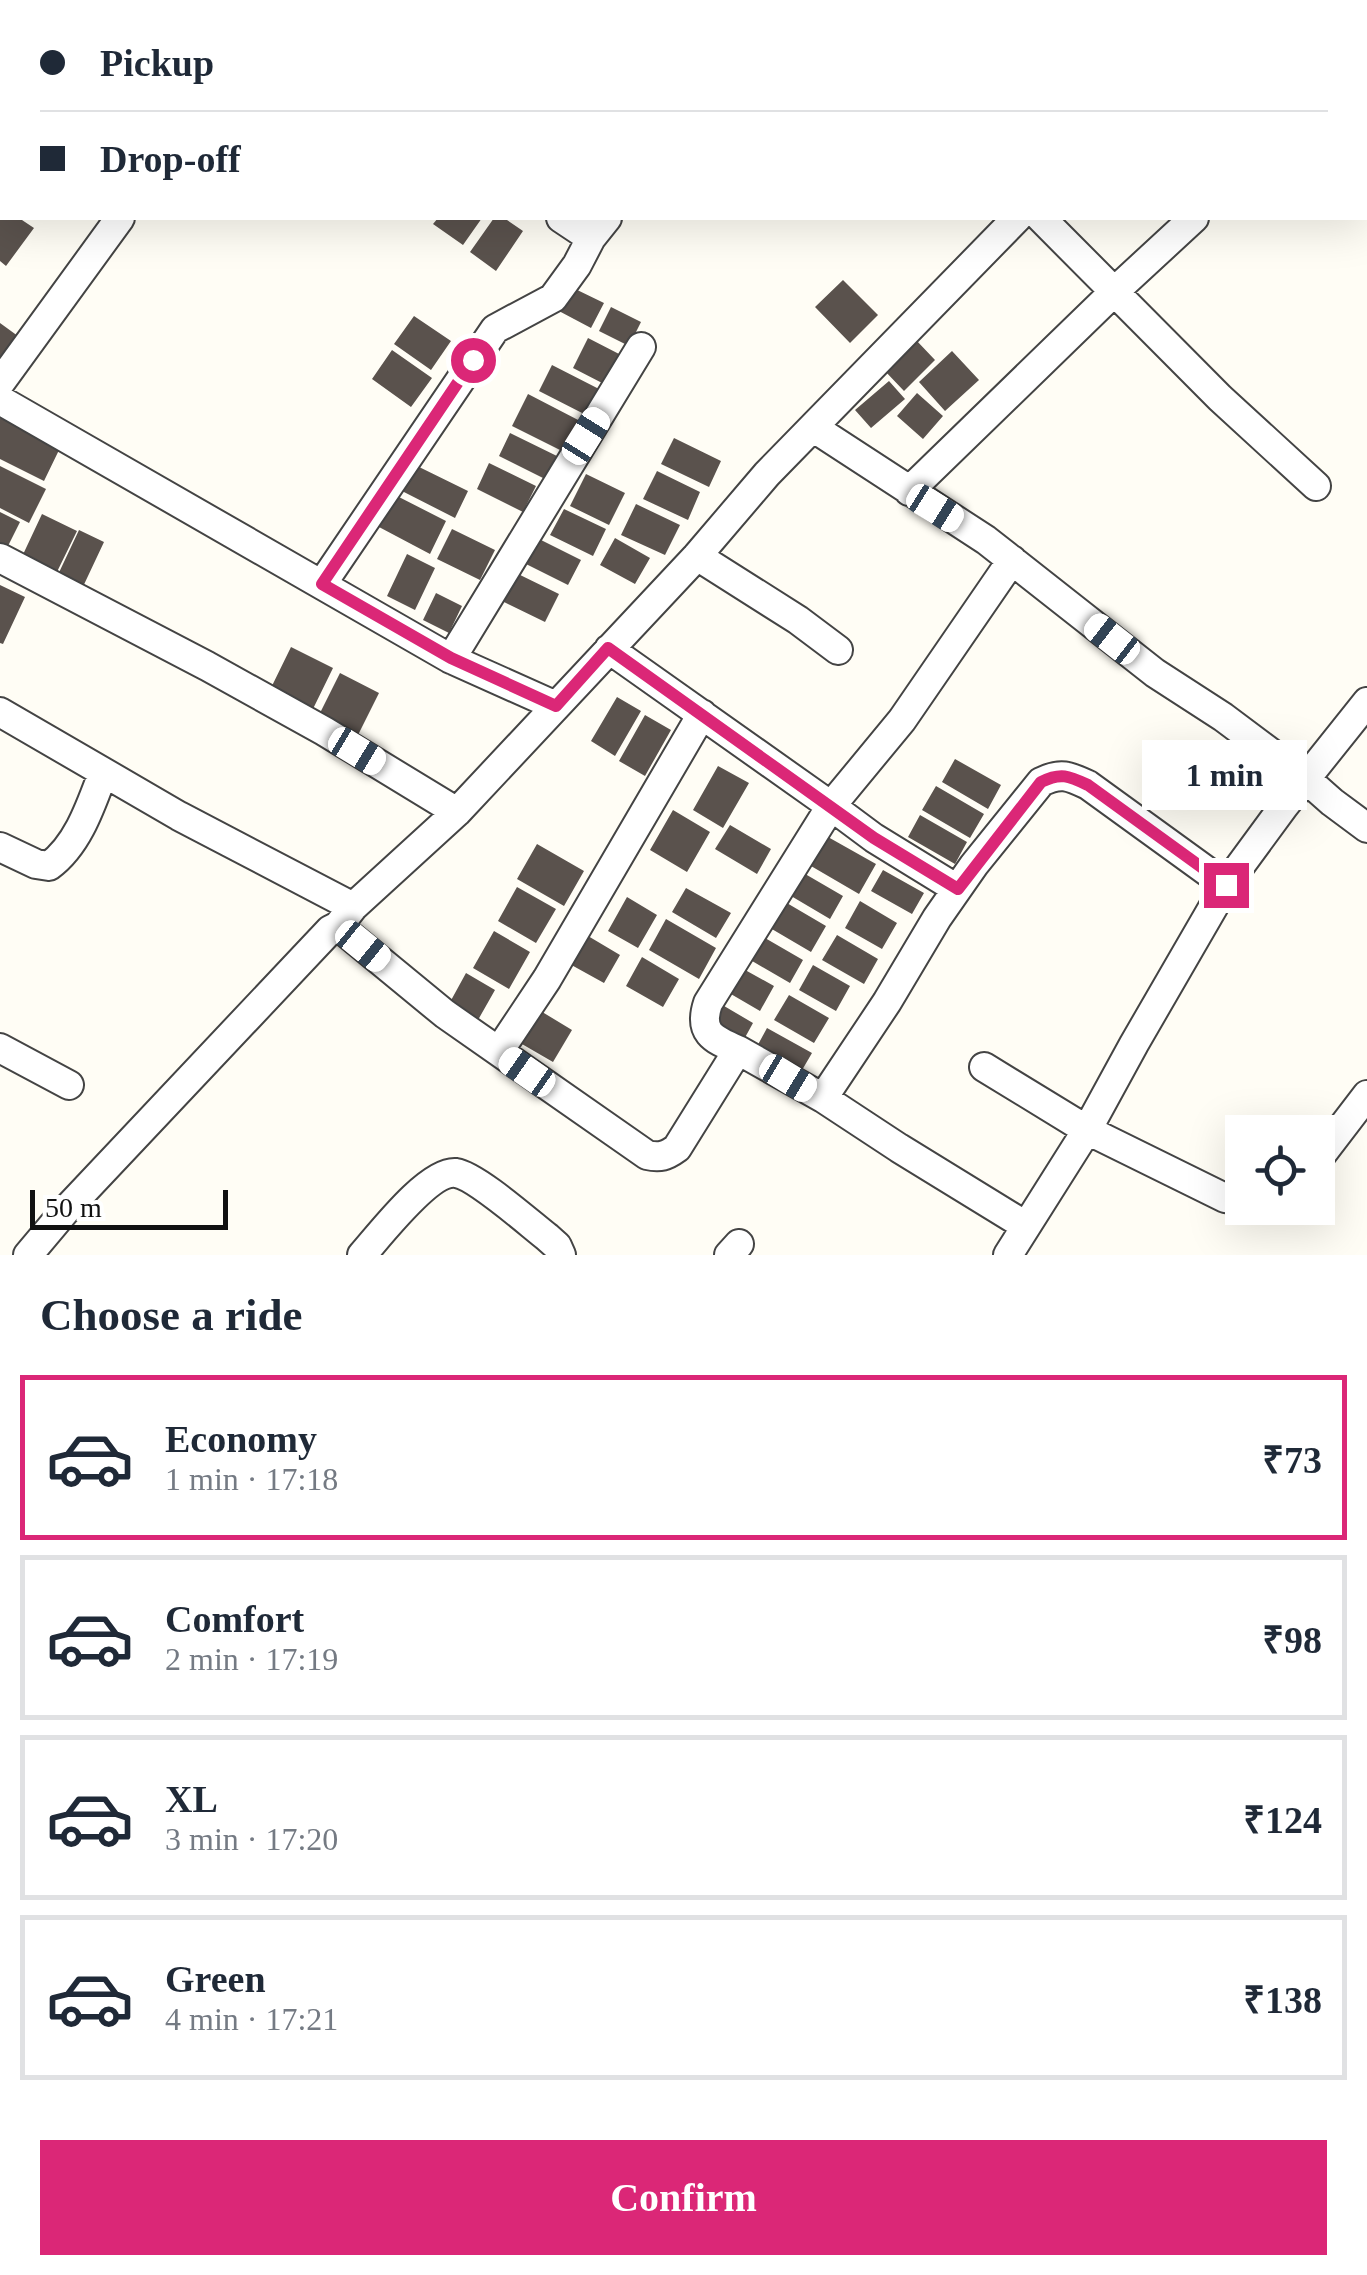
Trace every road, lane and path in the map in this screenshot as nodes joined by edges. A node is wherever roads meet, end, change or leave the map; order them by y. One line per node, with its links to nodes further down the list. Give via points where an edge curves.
1 (119, 220): 9 (street)
2 (568, 220): 6 (street)
3 (1015, 220): 10 (street)
4 (1044, 220): 7 (street)
5 (1192, 220): 7 (street)
6 (599, 228): 16 (street, via 553,298 495,329)
7 (1114, 291): 11 (street); 12 (street)
8 (641, 347): 19 (street)
9 (1, 383): 16 (street)
10 (814, 428): 12 (street); 13 (street)
11 (1316, 486)
12 (910, 491): 15 (street)
13 (697, 556): 17 (street); 18 (street)
14 (0, 558): 28 (street, via 324,731)
15 (1012, 560): 26 (street); 27 (street, via 902,720)
16 (322, 584): 19 (street)
17 (608, 648): 21 (street); 23 (street)
18 (838, 650)
19 (451, 658): 21 (street)
20 (1367, 702): 24 (street)
21 (556, 706): 28 (street)
22 (0, 712): 25 (street)
23 (702, 714): 27 (street); 36 (street)
24 (1357, 734): 26 (street)
25 (103, 773): 30 (street, via 64,856 50,866); 33 (street)
26 (1306, 779): 29 (street); 31 (street)
27 (831, 806): 32 (street); 35 (street, via 708,1003 707,1030)
28 (456, 812): 33 (street)
29 (1367, 828)
30 (0, 848)
31 (1226, 885): 32 (street, via 1088,785 1054,776 1041,782); 41 (street)
32 (958, 889): 40 (street)
33 (345, 916): 36 (street, via 445,1014); 45 (street)
34 (0, 1048): 38 (street)
35 (738, 1050): 36 (street, via 678,1148 658,1158); 40 (street)
36 (499, 1051)
37 (984, 1067): 41 (street)
38 (70, 1085)
39 (1367, 1096): 42 (street)
40 (823, 1098): 44 (street)
41 (1087, 1130): 43 (street); 44 (street)
42 (1335, 1137)
43 (1225, 1198)
44 (1026, 1226): 48 (street)
45 (28, 1255)
46 (362, 1255): 47 (street, via 437,1177 456,1173 547,1236)
47 (562, 1255)
48 (1008, 1255)

